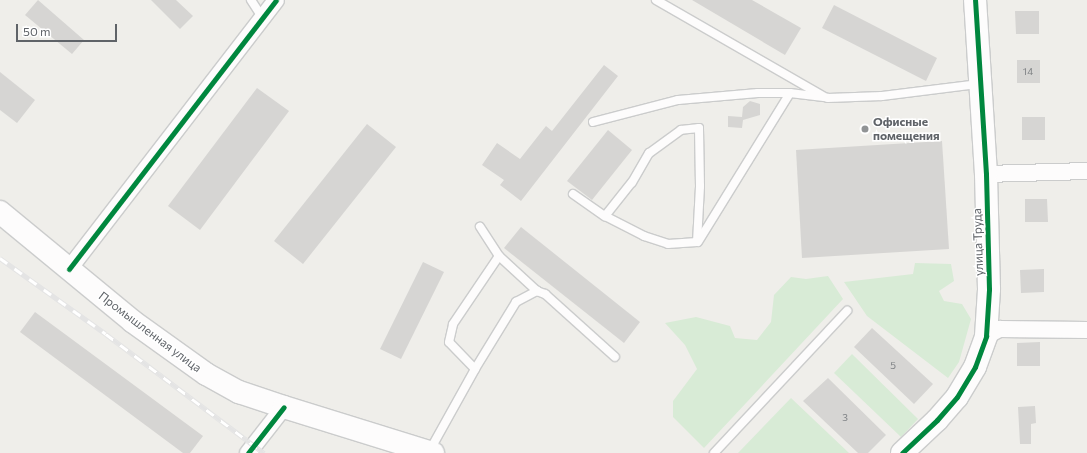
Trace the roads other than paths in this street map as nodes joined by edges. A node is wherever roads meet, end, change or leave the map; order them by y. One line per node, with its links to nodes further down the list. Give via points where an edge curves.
1 (251, 0): 5 (lane)
2 (276, 0): 5 (street)
3 (656, 0): 8 (lane)
4 (975, 0): 6 (main road, улица Труда)
5 (262, 17): 18 (street)
6 (979, 84): 8 (lane, via 882,96); 11 (main road, улица Труда)
7 (790, 93): 8 (lane); 9 (lane, via 678,100); 16 (lane)
8 (828, 98)
9 (593, 122)
10 (1087, 172): 11 (street)
11 (986, 174): 22 (main road, улица Труда, via 989,289)
12 (573, 194): 14 (lane)
13 (0, 212): 18 (main road, Промышленная улица)
14 (605, 216): 16 (lane, via 644,236 668,244); 16 (lane, via 632,182 649,153 681,130 699,128 700,186)
15 (480, 227): 17 (lane)
16 (697, 242)
17 (499, 256): 19 (lane); 24 (lane, via 453,324 449,342)
18 (69, 269): 25 (main road, Промышленная улица, via 177,356 239,392)
19 (537, 291): 23 (lane, via 545,294); 24 (lane, via 516,302)
20 (847, 311): 28 (lane)
21 (1087, 330): 22 (street, via 1000,329)
22 (986, 336): 29 (main road, улица Труда, via 975,367 958,397)
23 (615, 356)
24 (475, 369): 26 (lane)
25 (284, 407): 26 (main road, Промышленная улица); 27 (street)
26 (431, 452)
27 (248, 453)
28 (714, 453)
29 (902, 453)

